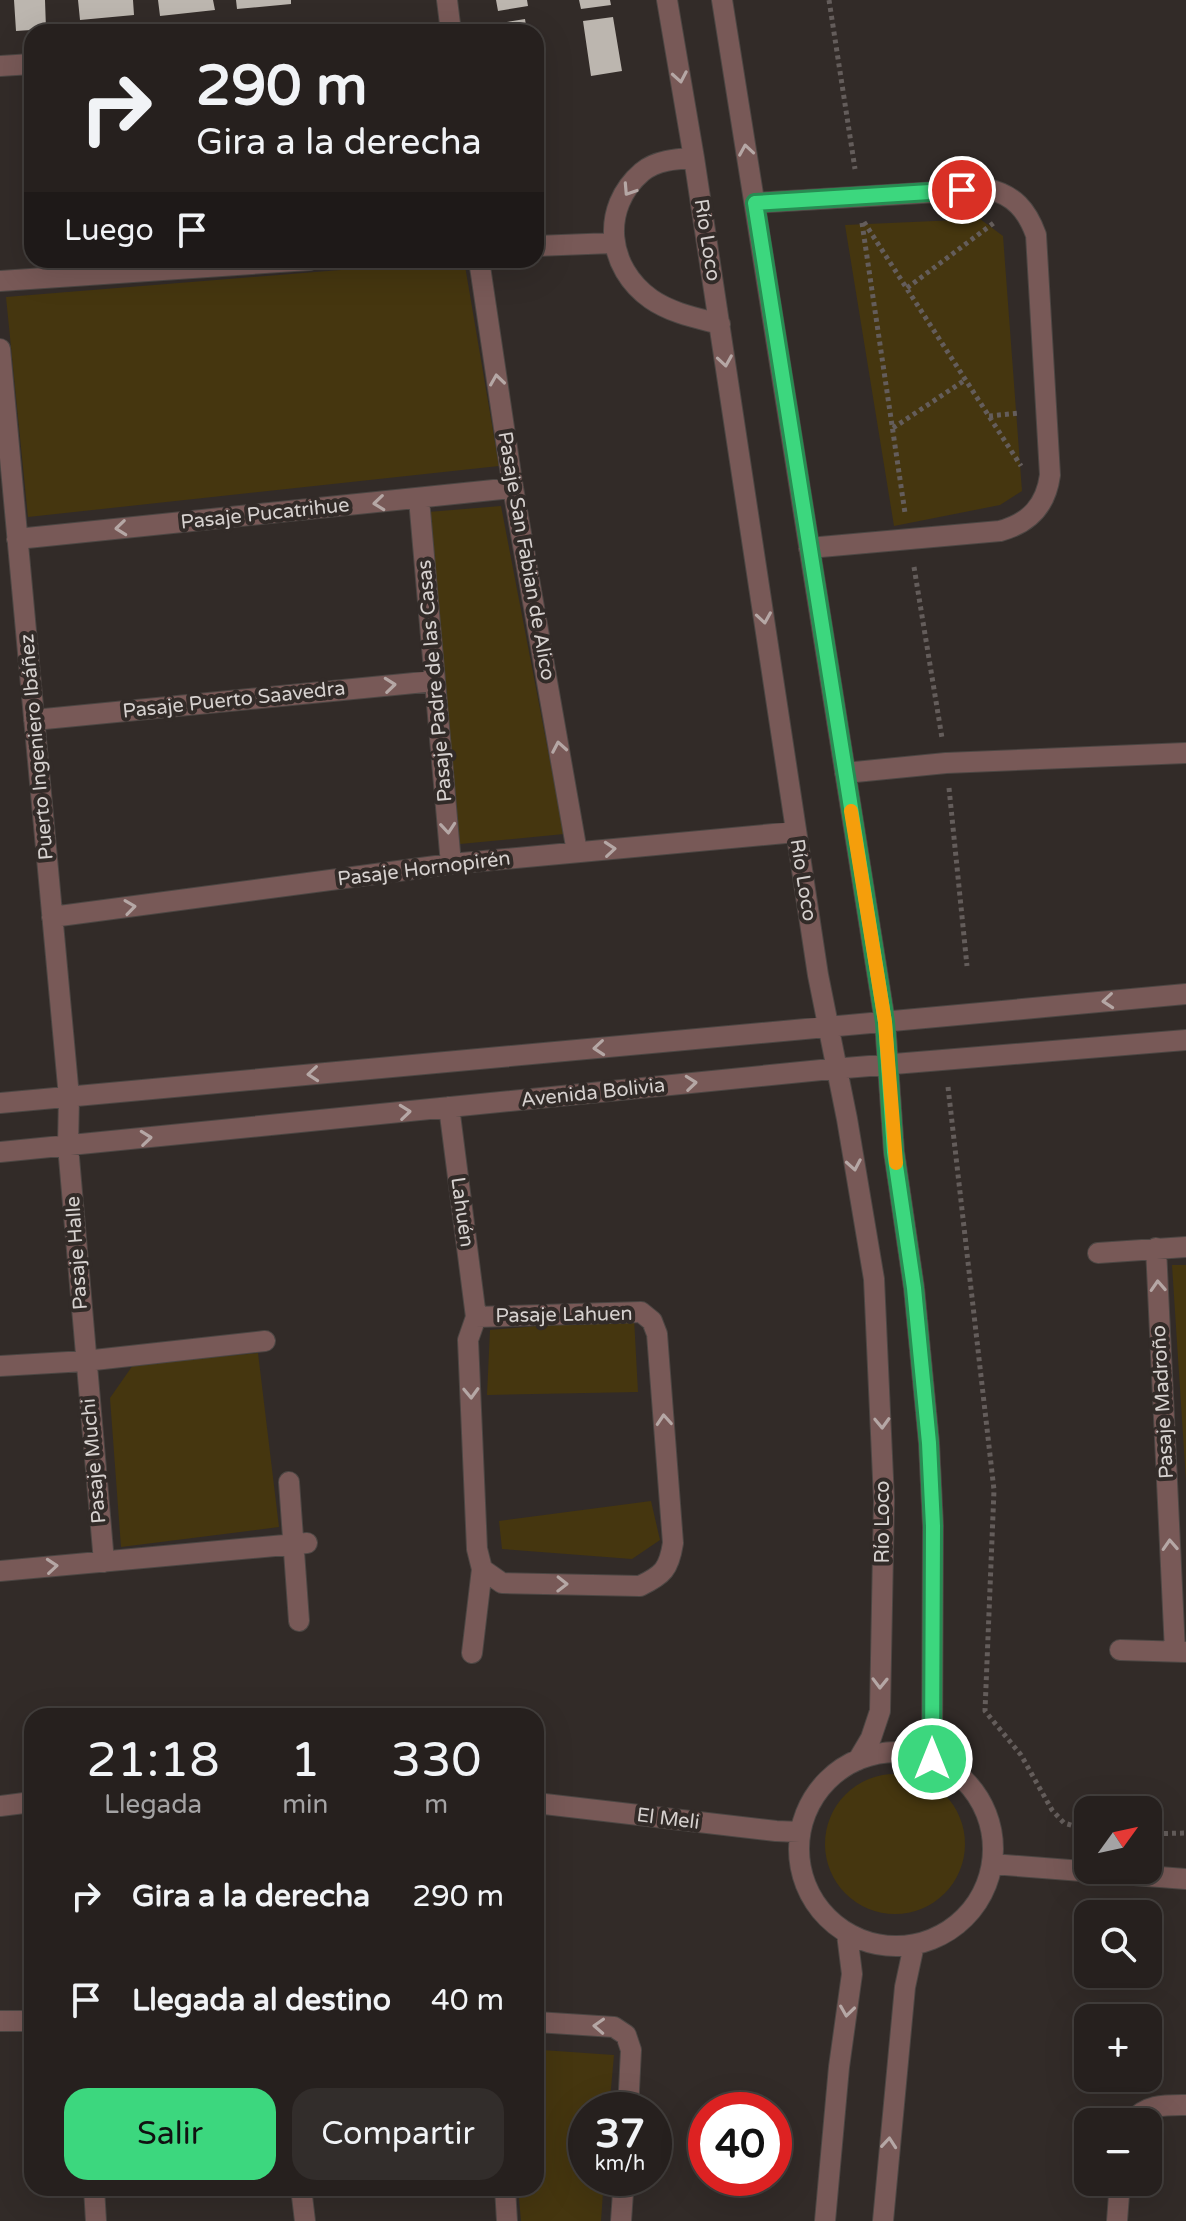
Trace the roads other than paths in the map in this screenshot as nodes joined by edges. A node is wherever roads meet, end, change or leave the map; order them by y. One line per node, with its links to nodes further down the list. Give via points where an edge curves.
1 (447, 0): 4 (street)
2 (667, 0): 7 (street, Río Loco, one-way to 7)
3 (722, 0): 8 (street, one-way to 3)
4 (450, 24)
5 (24, 64): 6 (street)
6 (0, 66)
7 (694, 158): 9 (street, one-way to 9, via 664,161 643,171 616,214); 14 (street, Río Loco)
8 (755, 203): 20 (street); 20 (street, via 988,189 1019,204 1036,235 1050,475 1036,512 1000,531)
9 (613, 243): 10 (street); 14 (street, via 622,267 651,299)
10 (544, 246)
11 (191, 268): 13 (street)
12 (480, 268): 16 (street, Pasaje San Fabian de Alico, one-way to 12)
13 (0, 281)
14 (720, 324): 25 (street, Río Loco, one-way to 25)
15 (0, 349): 17 (street, Puerto Ingeniero Ibáñez)
16 (513, 488): 18 (street, Pasaje Pucatrihue); 26 (street, Pasaje San Fabian de Alico, one-way to 16)
17 (7, 492): 19 (street, Puerto Ingeniero Ibáñez)
18 (419, 499): 19 (street, Pasaje Pucatrihue, one-way to 19); 21 (street, Pasaje Padre de las Casas)
19 (17, 539): 22 (street, Puerto Ingeniero Ibáñez)
20 (809, 548): 24 (street)
21 (435, 681): 22 (street, Pasaje Puerto Saavedra, one-way to 21); 27 (street, Pasaje Padre de las Casas, one-way to 27)
22 (34, 720): 28 (street, Puerto Ingeniero Ibáñez)
23 (1186, 753): 24 (street, via 946,763)
24 (845, 773): 30 (street)
25 (796, 832): 26 (street, Pasaje Hornopirén, one-way to 25); 31 (street, Río Loco)
26 (577, 852): 27 (street, Pasaje Hornopirén)
27 (451, 864): 28 (street, Pasaje Hornopirén, one-way to 27)
28 (52, 917): 35 (street, Puerto Ingeniero Ibáñez)
29 (1186, 994): 30 (street, one-way to 30)
30 (885, 1022): 31 (street); 33 (street)
31 (827, 1027): 34 (street, Río Loco); 35 (street, one-way to 35)
32 (1186, 1040): 33 (street, Avenida Bolivia)
33 (889, 1065): 34 (street, Avenida Bolivia); 56 (street, via 894,1152 930,1455)
34 (837, 1068): 37 (street, Avenida Bolivia, one-way to 34); 57 (street, Río Loco, one-way to 57, via 874,1279 884,1486 880,1711)
35 (69, 1097): 36 (street); 38 (street, Puerto Ingeniero Ibáñez)
36 (0, 1103)
37 (449, 1107): 38 (street, Avenida Bolivia, one-way to 37); 43 (street, Lahuén)
38 (68, 1146): 39 (street, Avenida Bolivia); 45 (street, Pasaje Halle)
39 (0, 1152)
40 (1186, 1247): 41 (street)
41 (1156, 1248): 42 (street); 54 (street, Pasaje Madroño, one-way to 41)
42 (1098, 1253)
43 (476, 1317): 50 (street, Pasaje Lahuen, one-way to 50, via 468,1340); 50 (street, Pasaje Lahuen, one-way to 43, via 502,1583 640,1586 660,1577 673,1543 652,1321 641,1312)
44 (265, 1341): 45 (street)
45 (85, 1361): 46 (street); 49 (street, Pasaje Muchi)
46 (0, 1366)
47 (289, 1482): 48 (street)
48 (300, 1544): 49 (street); 52 (street)
49 (104, 1562): 51 (street, one-way to 49)
50 (482, 1569): 55 (street, Pasaje Lahuen)
51 (0, 1571)
52 (299, 1621)
53 (1120, 1650): 54 (street, Pasaje Madroño)
54 (1181, 1652)
55 (472, 1653)
56 (932, 1759): 57 (street, via 900,1752); 62 (street, via 965,1781 983,1805 992,1834)
57 (858, 1760): 61 (street, via 820,1788)
58 (24, 1803): 60 (street)
59 (544, 1804): 61 (street, El Meli)
60 (0, 1806)
61 (800, 1832): 64 (street, via 807,1890 824,1915)
62 (992, 1864): 63 (street); 65 (street, via 984,1891 969,1914 940,1937)
63 (1186, 1879)
64 (847, 1934): 65 (street, via 880,1946); 81 (street, one-way to 81, via 852,1974)
65 (914, 1945): 82 (street, one-way to 65, via 905,1987)
66 (0, 2021): 67 (street)
67 (24, 2021)
68 (544, 2023): 69 (street, one-way to 68, via 631,2050 626,2035 614,2027)
69 (629, 2092)
70 (1186, 2105): 71 (street)
71 (1152, 2108)
72 (94, 2196): 77 (street)
73 (302, 2196): 78 (street)
74 (505, 2196): 79 (street)
75 (623, 2196): 80 (street)
76 (1119, 2196): 83 (street)
77 (96, 2221)
78 (305, 2221)
79 (507, 2221)
80 (621, 2221)
81 (825, 2221)
82 (883, 2221)
83 (1117, 2221)

